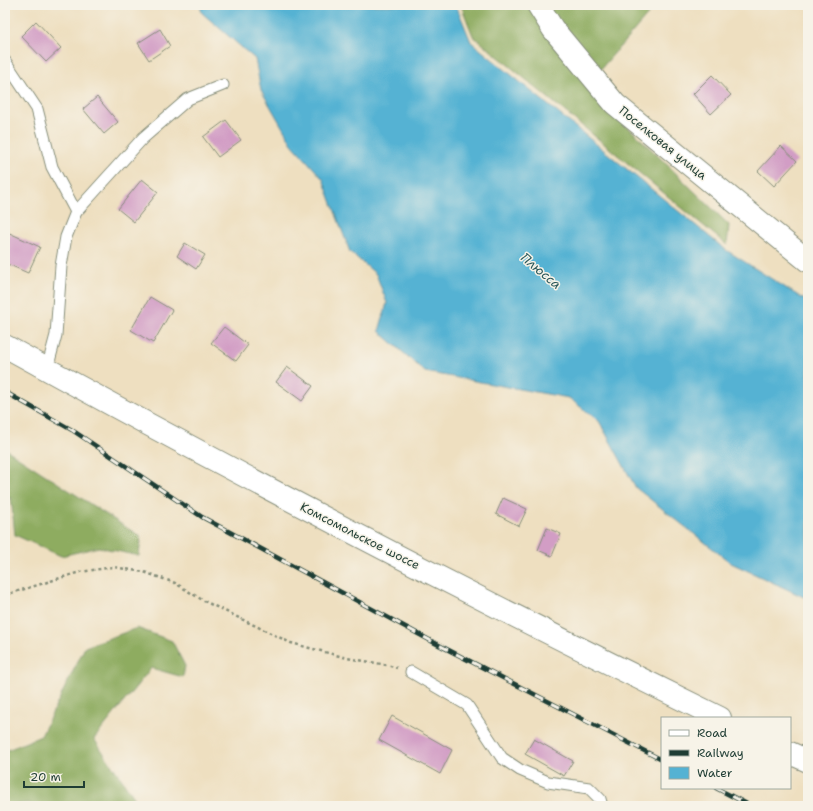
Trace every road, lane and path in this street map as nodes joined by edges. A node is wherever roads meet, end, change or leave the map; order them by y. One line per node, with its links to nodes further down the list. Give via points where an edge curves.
1 (538, 5): 5 (main road, Поселковая улица, via 553,29 615,104)
2 (5, 61): 4 (lane, via 37,109 52,167)
3 (223, 85): 4 (lane, via 188,99 143,138)
4 (76, 212): 7 (lane, via 66,237 61,266 56,335)
5 (808, 261)
6 (5, 346): 7 (main road, Комсомольское шоссе)
7 (47, 369): 10 (main road, Комсомольское шоссе, via 299,505 571,645)
8 (5, 595): 9 (path, via 80,572 113,567 144,572 175,583 204,601 291,643)
9 (411, 672): 13 (lane, via 467,706 502,758 520,770 548,782 589,788 600,799)
10 (718, 717)
11 (791, 752): 12 (main road)
12 (808, 761)
13 (602, 806)

